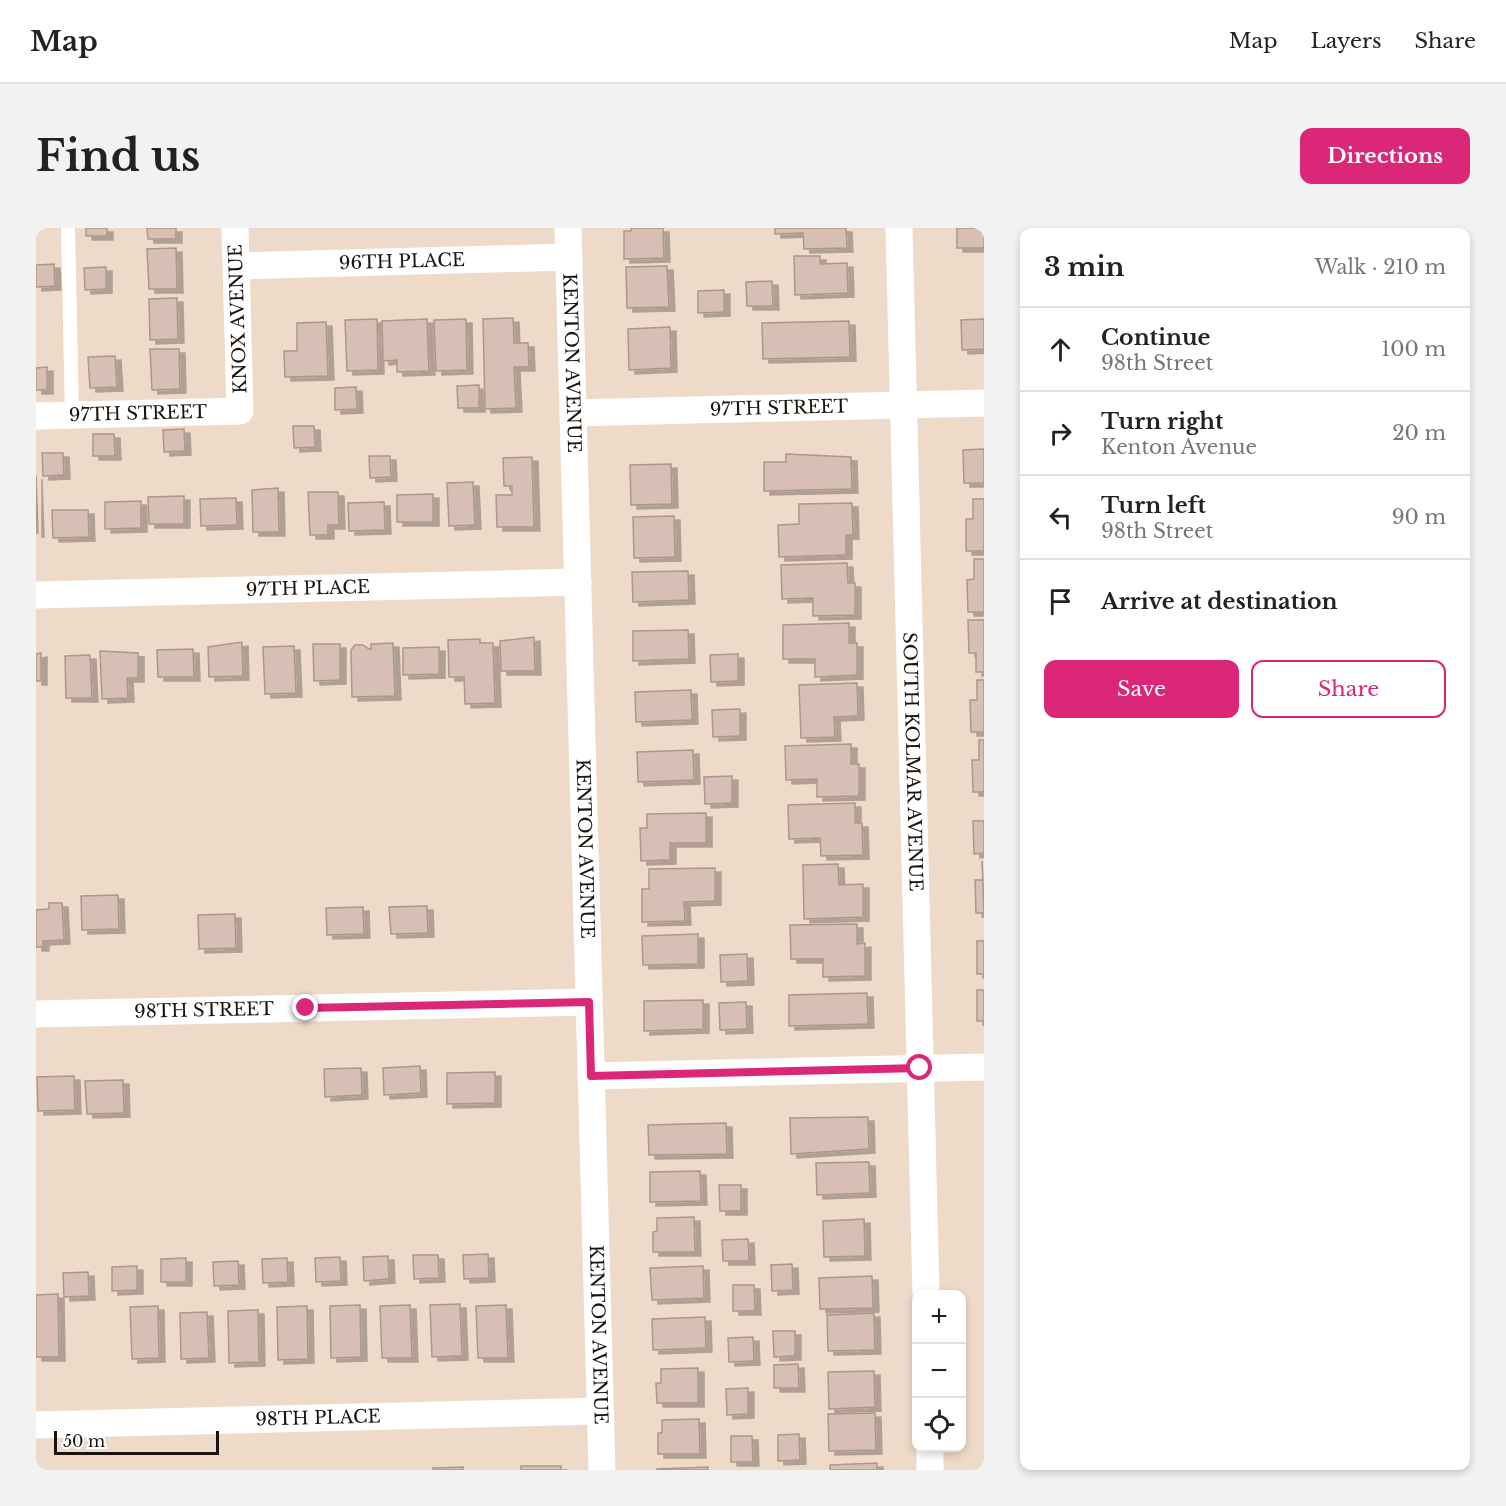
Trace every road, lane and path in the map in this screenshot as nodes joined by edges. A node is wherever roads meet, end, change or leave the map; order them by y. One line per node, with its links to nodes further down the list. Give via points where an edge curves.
1 (68, 228): 11 (lane)
2 (235, 228): 6 (street, KNOX AVENUE)
3 (568, 228): 5 (street, KENTON AVENUE)
4 (899, 228): 8 (street, SOUTH KOLMAR AVENUE)
5 (569, 256): 6 (street, 96TH PLACE); 10 (street, KENTON AVENUE)
6 (236, 266): 9 (street, KNOX AVENUE)
7 (984, 403): 8 (street, 97TH STREET)
8 (904, 405): 10 (street, 97TH STREET); 18 (street, SOUTH KOLMAR AVENUE)
9 (240, 411): 11 (street, 97TH STREET)
10 (573, 413): 13 (street, KENTON AVENUE)
11 (72, 415): 12 (street, 97TH STREET)
12 (36, 416)
13 (578, 582): 14 (street, 97TH PLACE); 15 (street, KENTON AVENUE)
14 (36, 595)
15 (589, 1002): 16 (street, 98TH STREET); 19 (street, KENTON AVENUE)
16 (36, 1014)
17 (984, 1067): 18 (street)
18 (920, 1068): 19 (street); 20 (street, SOUTH KOLMAR AVENUE)
19 (591, 1076): 21 (street, KENTON AVENUE)
20 (926, 1290)
21 (600, 1411): 22 (street, 98TH PLACE); 24 (street, KENTON AVENUE)
22 (36, 1425)
23 (930, 1452): 25 (street)
24 (602, 1470)
25 (930, 1470)

